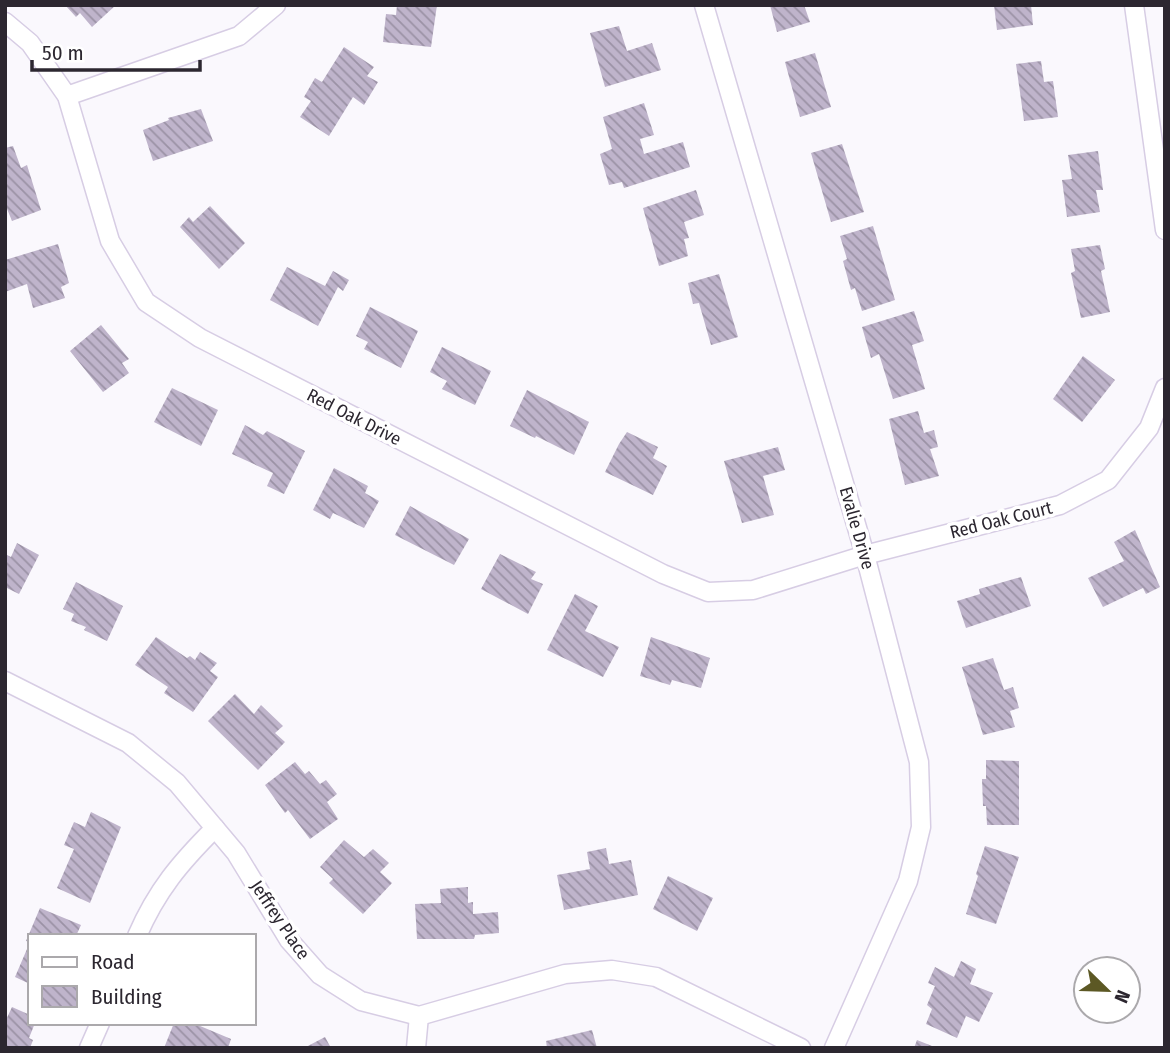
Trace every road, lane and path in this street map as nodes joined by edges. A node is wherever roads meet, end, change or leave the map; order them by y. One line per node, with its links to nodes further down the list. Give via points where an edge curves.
1 (276, 5): 5 (street, via 239,36)
2 (704, 5): 8 (street, Evalie Drive)
3 (1134, 5): 6 (street)
4 (5, 22): 5 (street, Red Oak Drive, via 30,43)
5 (67, 96): 8 (street, Red Oak Drive, via 110,241 146,302 200,338 663,574 708,592 753,590)
6 (1165, 230)
7 (1165, 388): 8 (street, Red Oak Court, via 1149,428 1108,480 1060,505)
8 (865, 555): 17 (street, Evalie Drive, via 919,762 921,827 908,881)
9 (5, 681): 10 (street, Jeffrey Place, via 128,743 177,783)
10 (215, 828): 11 (street, via 180,863 150,906); 12 (street, Jeffrey Place, via 236,853 289,940 320,975 361,1001)
11 (138, 934)
12 (419, 1016): 15 (street); 16 (street, via 565,974 612,970 656,978)
13 (99, 1025): 14 (street)
14 (89, 1048)
15 (416, 1048)
16 (802, 1048)
17 (834, 1048)

